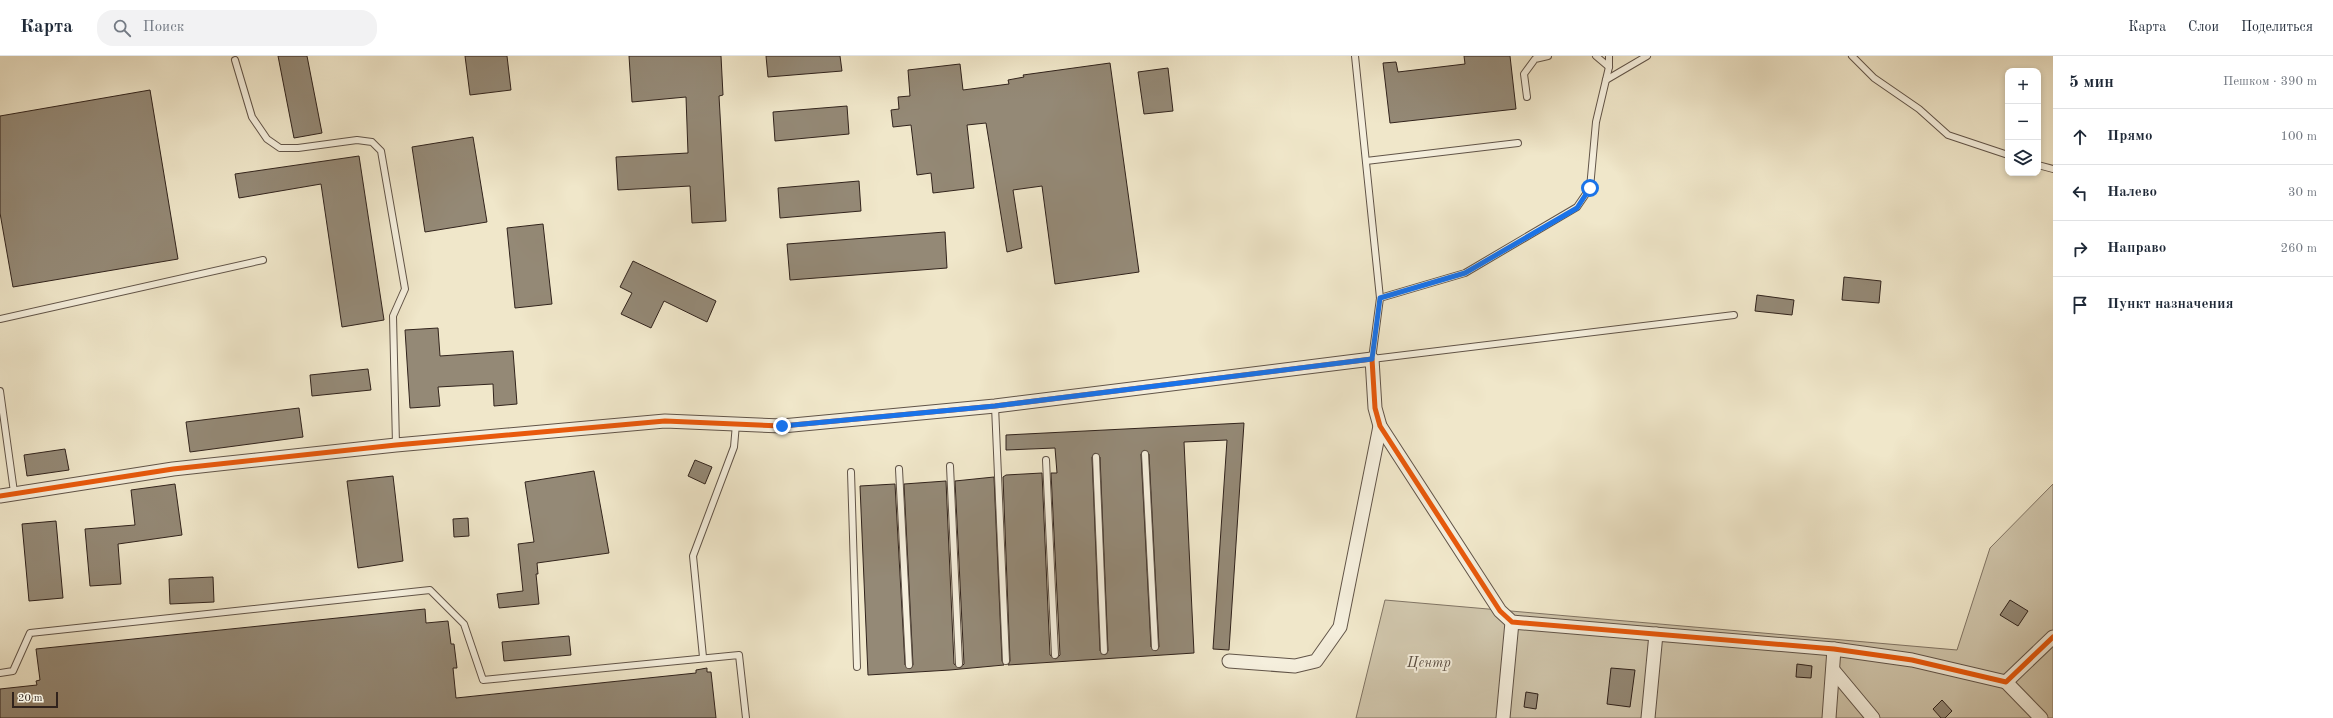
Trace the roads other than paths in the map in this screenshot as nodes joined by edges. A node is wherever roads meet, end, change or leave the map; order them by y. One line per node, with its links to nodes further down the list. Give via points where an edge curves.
1 (1356, 56): 13 (lane)
2 (1548, 56): 10 (lane, via 1535,59 1524,74)
3 (1596, 56): 8 (lane)
4 (1609, 56): 8 (lane)
5 (1647, 56): 9 (lane)
6 (1852, 56): 12 (lane, via 1874,78 1919,109 1948,135)
7 (235, 60): 25 (lane, via 252,117 267,138 280,148 358,140 372,142 381,151 405,289 393,316)
8 (1609, 67): 9 (lane)
9 (1606, 80): 17 (lane, via 1596,122 1590,188 1577,208 1465,273)
10 (1527, 97)
11 (1518, 143): 13 (lane)
12 (2005, 154)
13 (1366, 161): 17 (lane)
14 (2041, 165): 15 (lane)
15 (2053, 170)
16 (263, 260): 19 (lane)
17 (1380, 298): 20 (lane)
18 (1734, 315): 20 (lane)
19 (0, 319)
20 (1372, 359): 22 (street); 24 (street, via 1375,408)
21 (0, 391): 32 (lane)
22 (995, 406): 23 (street, via 782,426); 42 (lane)
23 (736, 424): 25 (street, via 665,421); 41 (lane, via 734,447 693,556)
24 (1380, 426): 34 (street, via 1500,611); 43 (street, via 1340,628 1316,661 1295,666)
25 (396, 445): 32 (street, via 173,468)
26 (1146, 454): 37 (lane)
27 (1096, 457): 39 (lane)
28 (1046, 460): 40 (lane)
29 (950, 466): 44 (lane)
30 (899, 469): 45 (lane)
31 (851, 472): 46 (lane)
32 (14, 492): 33 (street)
33 (0, 496)
34 (1512, 622): 35 (street); 51 (street)
35 (1656, 634): 38 (street); 52 (street)
36 (2053, 637): 49 (street)
37 (1155, 647)
38 (1834, 648): 47 (street); 49 (street, via 1912,660)
39 (1104, 651)
40 (1055, 656)
41 (703, 657): 48 (lane, via 483,680 464,624 430,590 30,633 14,671); 50 (lane, via 739,655)
42 (1006, 661)
43 (1229, 661)
44 (959, 664)
45 (909, 665)
46 (857, 667)
47 (1833, 670): 53 (street); 54 (street)
48 (0, 673)
49 (2006, 682): 55 (street)
50 (746, 718)
51 (1503, 718)
52 (1648, 718)
53 (1829, 718)
54 (1873, 718)
55 (2041, 718)

